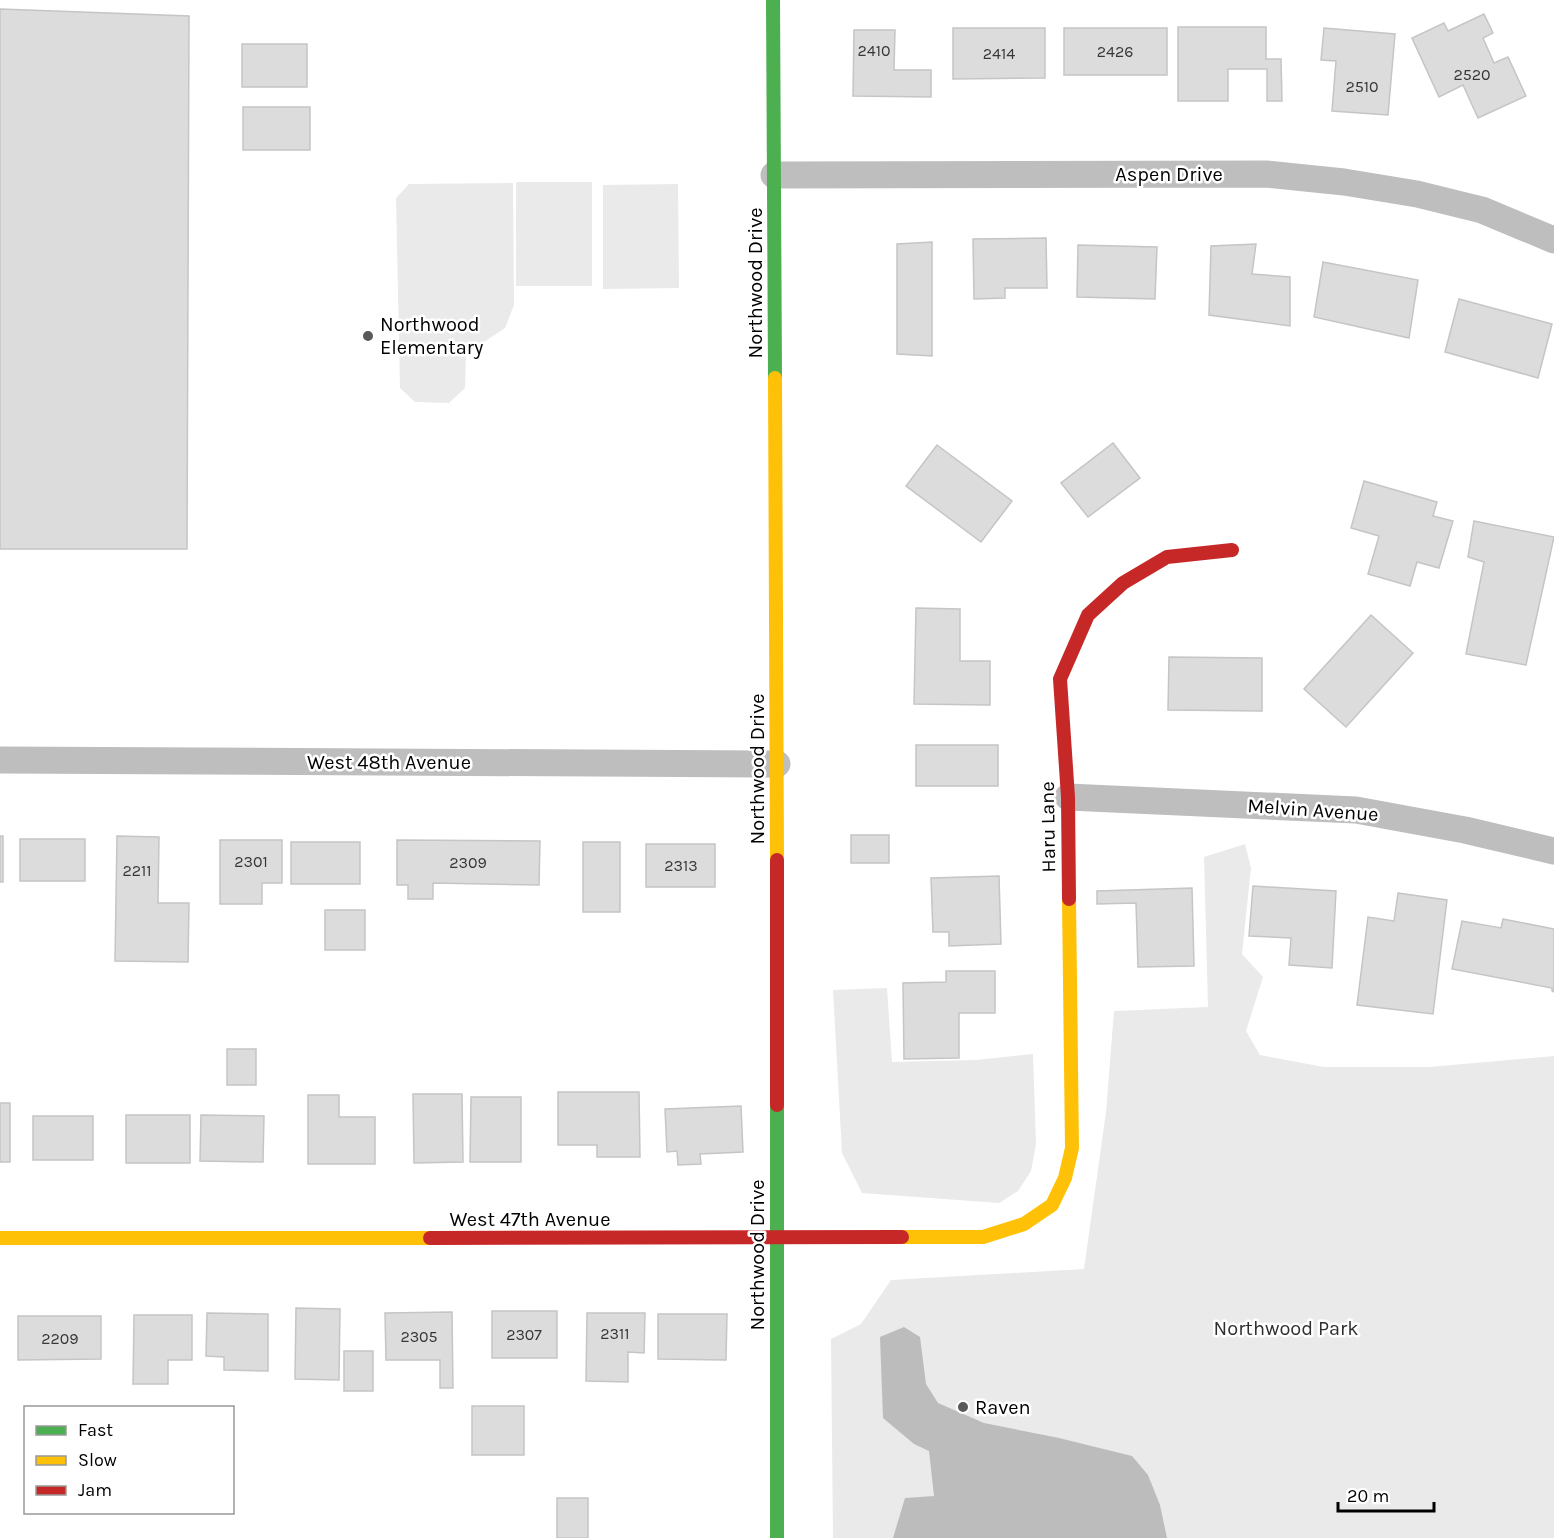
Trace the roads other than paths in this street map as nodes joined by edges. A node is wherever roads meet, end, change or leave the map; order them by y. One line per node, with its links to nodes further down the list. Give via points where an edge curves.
1 (773, 0): 2 (street, Northwood Drive)
2 (774, 175): 3 (street, Aspen Drive, via 1266,174 1417,194 1482,210); 6 (street, Northwood Drive)
3 (1554, 240)
4 (1232, 550): 7 (street, Haru Lane, via 1167,557 1123,584 1088,615 1060,679)
5 (0, 760): 6 (street, West 48th Avenue)
6 (777, 764): 11 (street, Northwood Drive)
7 (1068, 797): 8 (street, Melvin Avenue, via 1356,810); 9 (street, Haru Lane, via 1071,1148 1065,1178)
8 (1554, 851)
9 (1052, 1205): 11 (street, West 47th Avenue, via 1024,1224 983,1237)
10 (0, 1238): 11 (street, West 47th Avenue)
11 (776, 1238): 12 (street, Northwood Drive)
12 (777, 1538)

